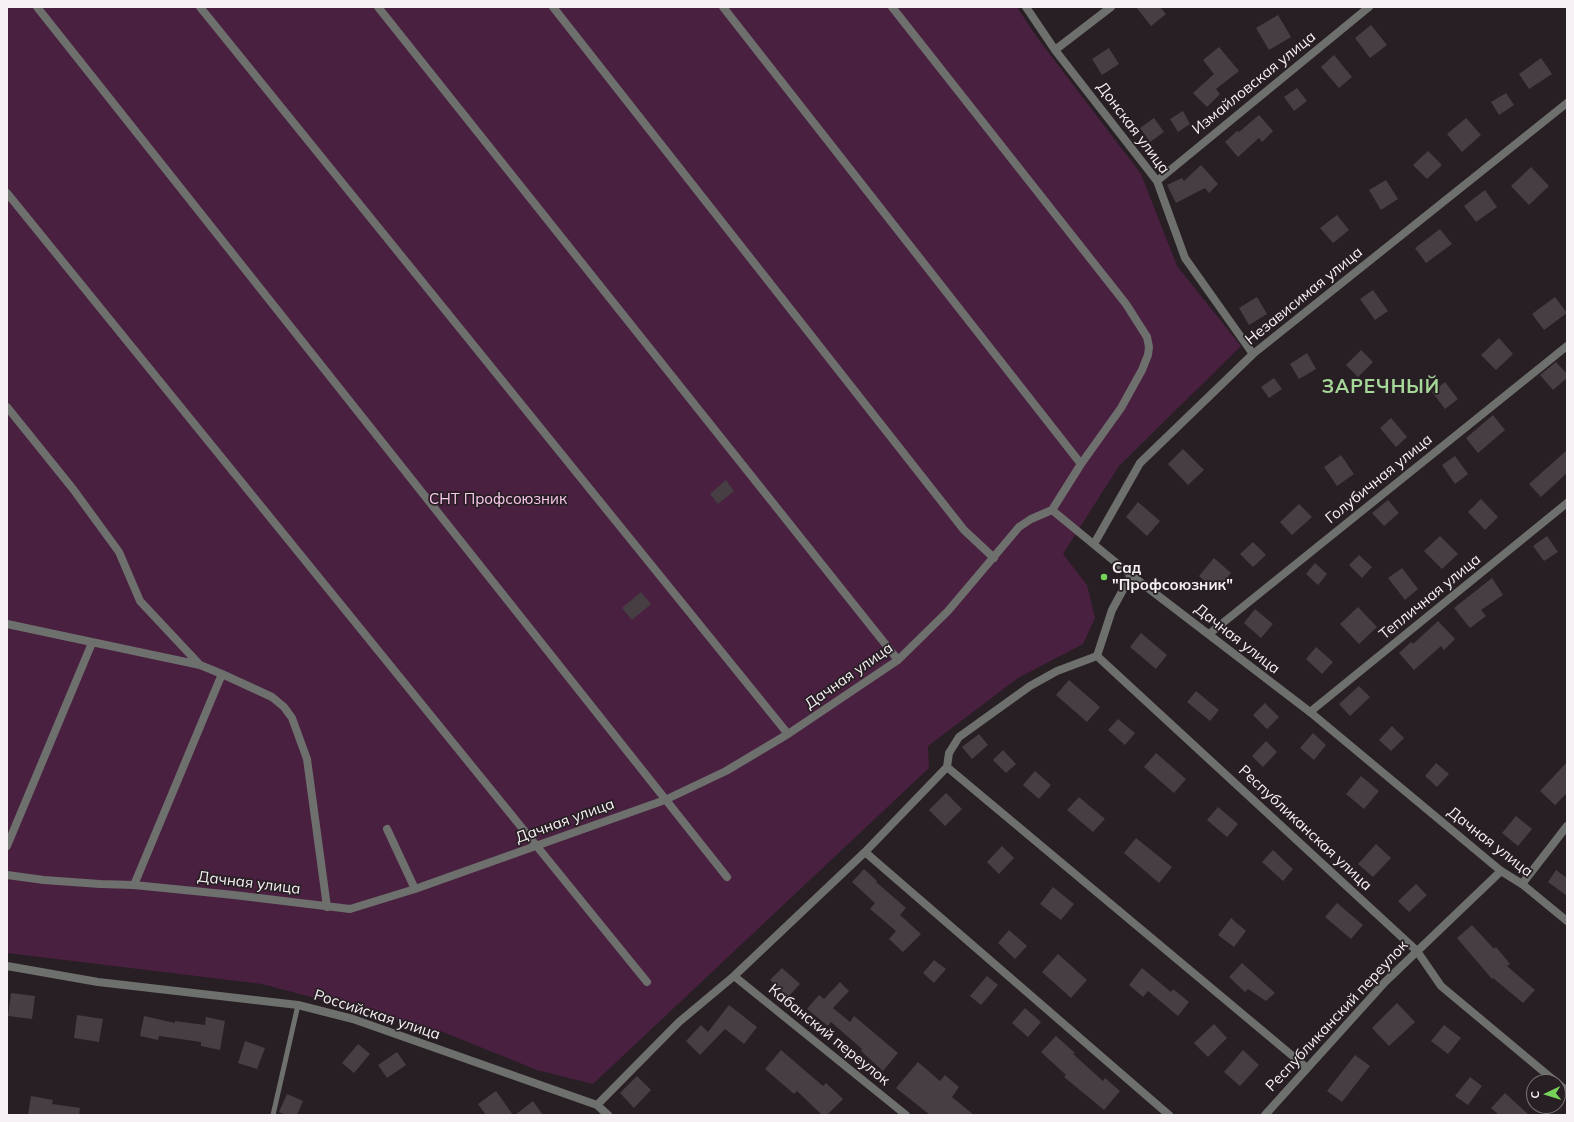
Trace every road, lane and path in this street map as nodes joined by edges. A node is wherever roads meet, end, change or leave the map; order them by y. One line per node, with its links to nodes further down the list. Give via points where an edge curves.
1 (36, 7): 33 (street)
2 (200, 7): 31 (street)
3 (378, 7): 27 (street)
4 (553, 7): 21 (street, via 964,530)
5 (723, 7): 17 (street)
6 (892, 7): 17 (street, via 1126,304 1147,337 1148,355 1142,370 1121,408)
7 (1026, 7): 10 (street, Донская улица)
8 (1111, 7): 10 (street)
9 (1369, 7): 12 (street, Измайловская улица)
10 (1055, 50): 12 (street, Донская улица)
11 (1567, 103): 15 (street, Независимая улица)
12 (1157, 181): 15 (street, Донская улица, via 1185,258)
13 (7, 193): 37 (street)
14 (1567, 346): 24 (street, Голубичная улица)
15 (1253, 354): 20 (street, Независимая улица, via 1140,463)
16 (7, 407): 28 (street, via 73,489 119,552 140,601)
17 (1081, 464): 19 (street)
18 (1567, 503): 30 (street, Тепличная улица)
19 (1052, 510): 20 (street, Дачная улица); 21 (street, Дачная улица, via 1019,527)
20 (1094, 544): 22 (street, Дачная улица)
21 (994, 558): 27 (street, Дачная улица, via 948,611)
22 (1132, 575): 24 (street, Дачная улица); 26 (street, via 1112,610)
23 (7, 624): 25 (street)
24 (1209, 634): 30 (street, Дачная улица)
25 (92, 643): 28 (street); 36 (street)
26 (1097, 656): 32 (street, via 1056,671 1030,686 960,738 949,753); 47 (street, Республиканская улица)
27 (898, 660): 31 (street, Дачная улица)
28 (200, 665): 29 (street)
29 (222, 674): 43 (street); 45 (street, via 272,697 292,718 307,759)
30 (1310, 712): 39 (street, Дачная улица)
31 (788, 734): 33 (street, Дачная улица, via 726,771)
32 (946, 767): 38 (street); 52 (street)
33 (665, 800): 37 (street, Дачная улица); 41 (street)
34 (1567, 826): 42 (street)
35 (387, 829): 44 (street)
36 (7, 846)
37 (537, 846): 44 (street, Дачная улица); 50 (street)
38 (865, 852): 49 (street); 58 (street)
39 (1501, 871): 42 (street, Дачная улица); 47 (street, Республиканский переулок)
40 (7, 875): 43 (street, Дачная улица, via 92,884)
41 (727, 877)
42 (1522, 884): 46 (street, Дачная улица)
43 (134, 885): 45 (street, Дачная улица)
44 (415, 889): 45 (street, Дачная улица, via 350,909)
45 (327, 907)
46 (1567, 920)
47 (1417, 951): 52 (street, Республиканский переулок, via 1385,982); 53 (street, Республиканская улица, via 1441,986)
48 (7, 966): 51 (street, Российская улица, via 98,982)
49 (734, 976): 54 (street, via 679,1022); 57 (street, Кабанский переулок)
50 (647, 982)
51 (298, 1005): 54 (street, Российская улица, via 353,1019); 55 (lane)
52 (1307, 1068): 59 (street, Республиканский переулок)
53 (1546, 1074)
54 (597, 1105): 56 (street, Российская улица)
55 (273, 1115)
56 (608, 1115)
57 (906, 1115)
58 (1169, 1115)
59 (1265, 1115)

